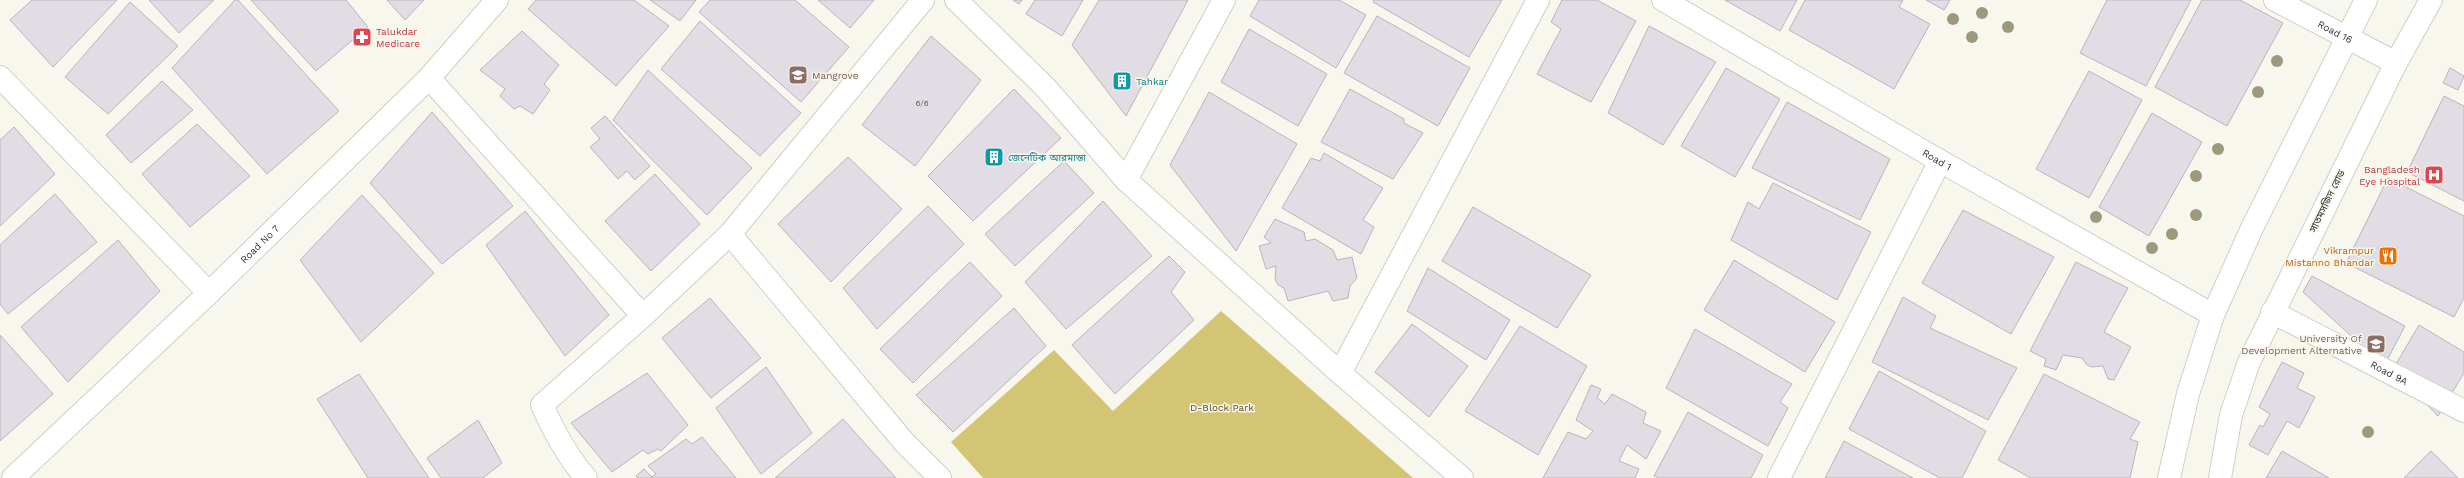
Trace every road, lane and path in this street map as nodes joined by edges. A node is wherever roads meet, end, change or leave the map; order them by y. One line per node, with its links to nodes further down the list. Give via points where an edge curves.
1 (497, 0): 13 (street, Road No 7)
2 (923, 0): 16 (street)
3 (956, 0): 15 (street, via 1045,87)
4 (1224, 0): 15 (street)
5 (1538, 0): 21 (street)
6 (1663, 0): 14 (street, Road 1)
7 (2275, 0): 10 (street, Road 16)
8 (2366, 0): 10 (street)
9 (2423, 3): 11 (street, সাতমসজিদ রোড)
10 (2346, 37): 11 (street, Road 16); 19 (street, via 2252,228)
11 (2396, 63): 18 (street, সাতমসজিদ রোড)
12 (0, 77): 17 (street)
13 (429, 78): 17 (street, Road No 7); 20 (street)
14 (1940, 161): 19 (street, Road 1); 27 (street)
15 (1126, 180): 21 (street)
16 (730, 234): 20 (street); 25 (street, via 904,442)
17 (209, 293): 23 (street, Road No 7)
18 (2272, 312): 22 (street, Road 9A); 29 (street, সাতমসজিদ রোড, via 2249,362 2231,415)
19 (2213, 314): 28 (street, via 2188,394)
20 (643, 316): 24 (street, via 542,405 572,462)
21 (1340, 373): 26 (street)
22 (2464, 411)
23 (13, 478)
24 (586, 478)
25 (940, 478)
26 (1462, 478)
27 (1779, 478)
28 (2169, 478)
29 (2220, 478)

